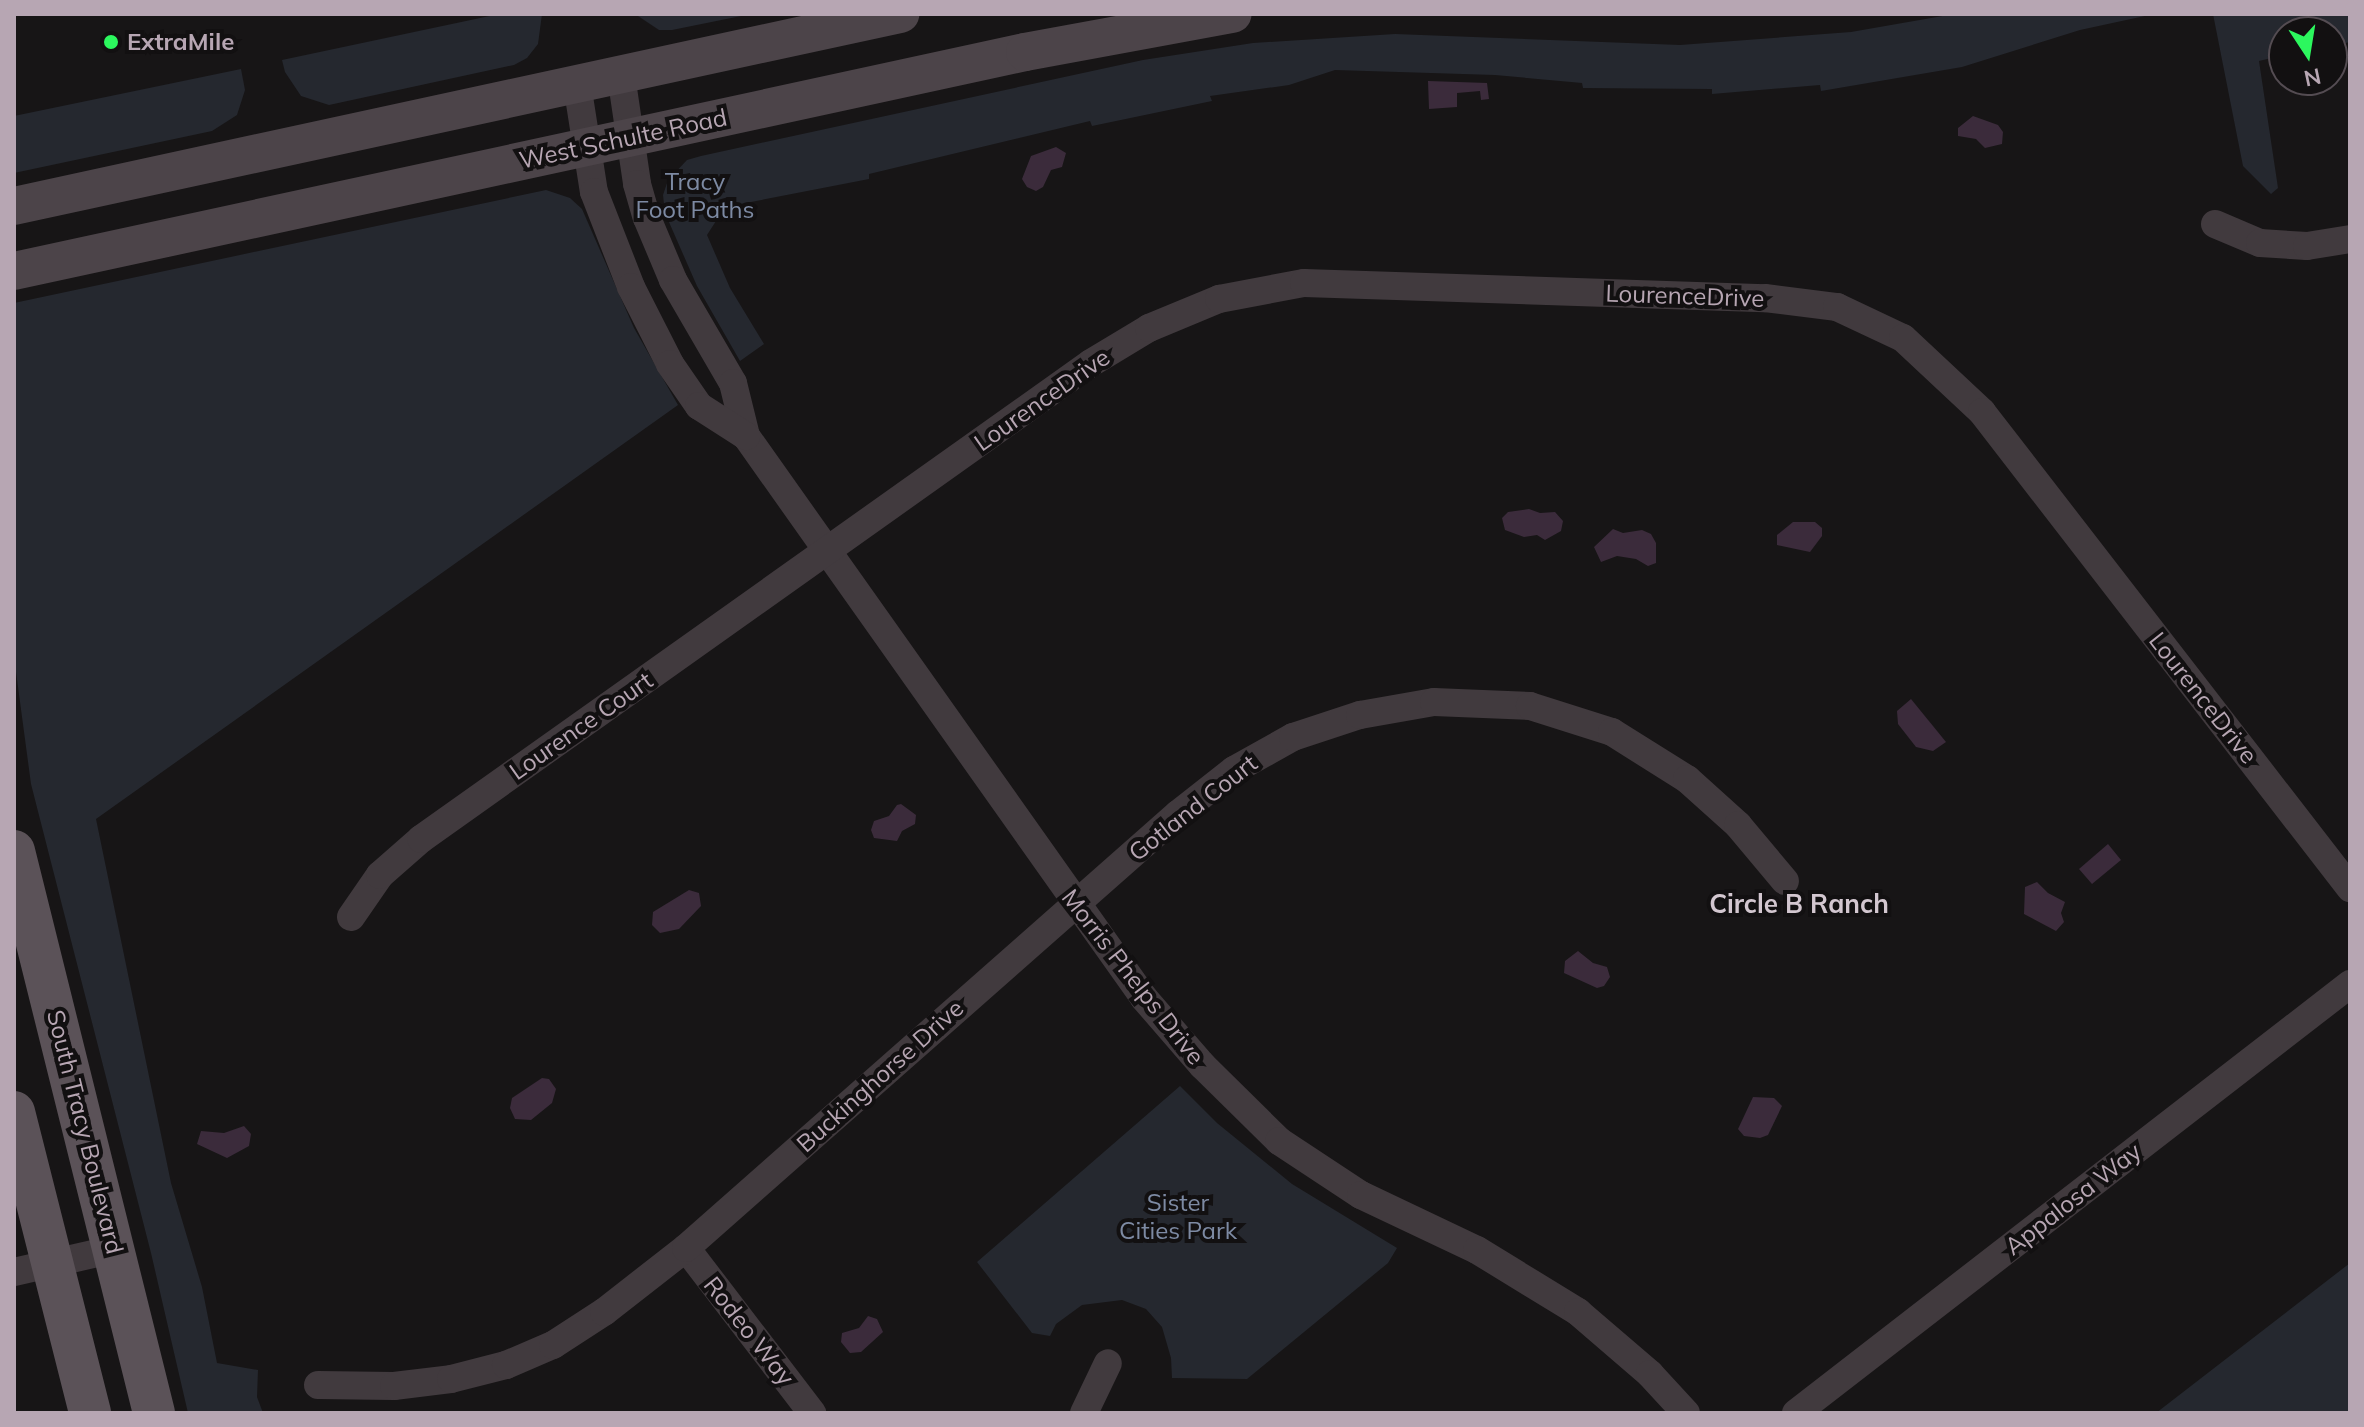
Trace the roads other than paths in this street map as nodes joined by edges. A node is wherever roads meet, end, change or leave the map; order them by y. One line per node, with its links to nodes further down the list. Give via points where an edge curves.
1 (900, 14): 3 (main road)
2 (1233, 14): 5 (main road, West Schulte Road, via 1025,52)
3 (621, 75): 4 (main road); 5 (street, Morris Phelps Drive)
4 (577, 84): 6 (street, Morris Phelps Drive); 7 (main road)
5 (631, 138): 6 (main road, West Schulte Road); 11 (street, Morris Phelps Drive, via 647,218 673,280 733,383)
6 (586, 148): 10 (main road, West Schulte Road); 11 (street, Morris Phelps Drive, via 602,218 670,364 699,406)
7 (14, 206)
8 (2215, 224): 9 (street, via 2260,243 2307,246)
9 (2350, 239)
10 (14, 271)
11 (746, 436): 12 (street, Morris Phelps Drive)
12 (827, 552): 15 (street, LourenceDrive, via 1091,363 1149,328 1219,299 1304,283 1765,298 1837,307 1903,338 1982,412); 16 (street, Morris Phelps Drive); 17 (street, Lourence Court, via 421,839 380,875)
13 (14, 851): 21 (main road, South Tracy Boulevard)
14 (1785, 881): 16 (street, Gotland Court, via 1738,825 1687,779 1612,732 1530,706 1434,702 1360,715 1293,737 1246,763)
15 (2350, 888)
16 (1074, 904): 20 (street, Buckinghorse Drive); 30 (street, Morris Phelps Drive, via 1144,998 1279,1141 1361,1195 1477,1250 1578,1312)
17 (351, 917)
18 (2350, 984): 31 (street, Appalosa Way)
19 (14, 1112): 22 (main road)
20 (686, 1248): 25 (street, Buckinghorse Drive, via 604,1312 553,1345 506,1365 394,1386); 28 (street, Rodeo Way)
21 (115, 1249): 22 (street); 27 (main road, South Tracy Boulevard)
22 (54, 1264): 23 (street); 26 (main road)
23 (14, 1272)
24 (1108, 1363): 29 (street)
25 (318, 1385)
26 (90, 1413)
27 (154, 1413)
28 (812, 1413)
29 (1084, 1413)
30 (1686, 1413)
31 (1796, 1413)

